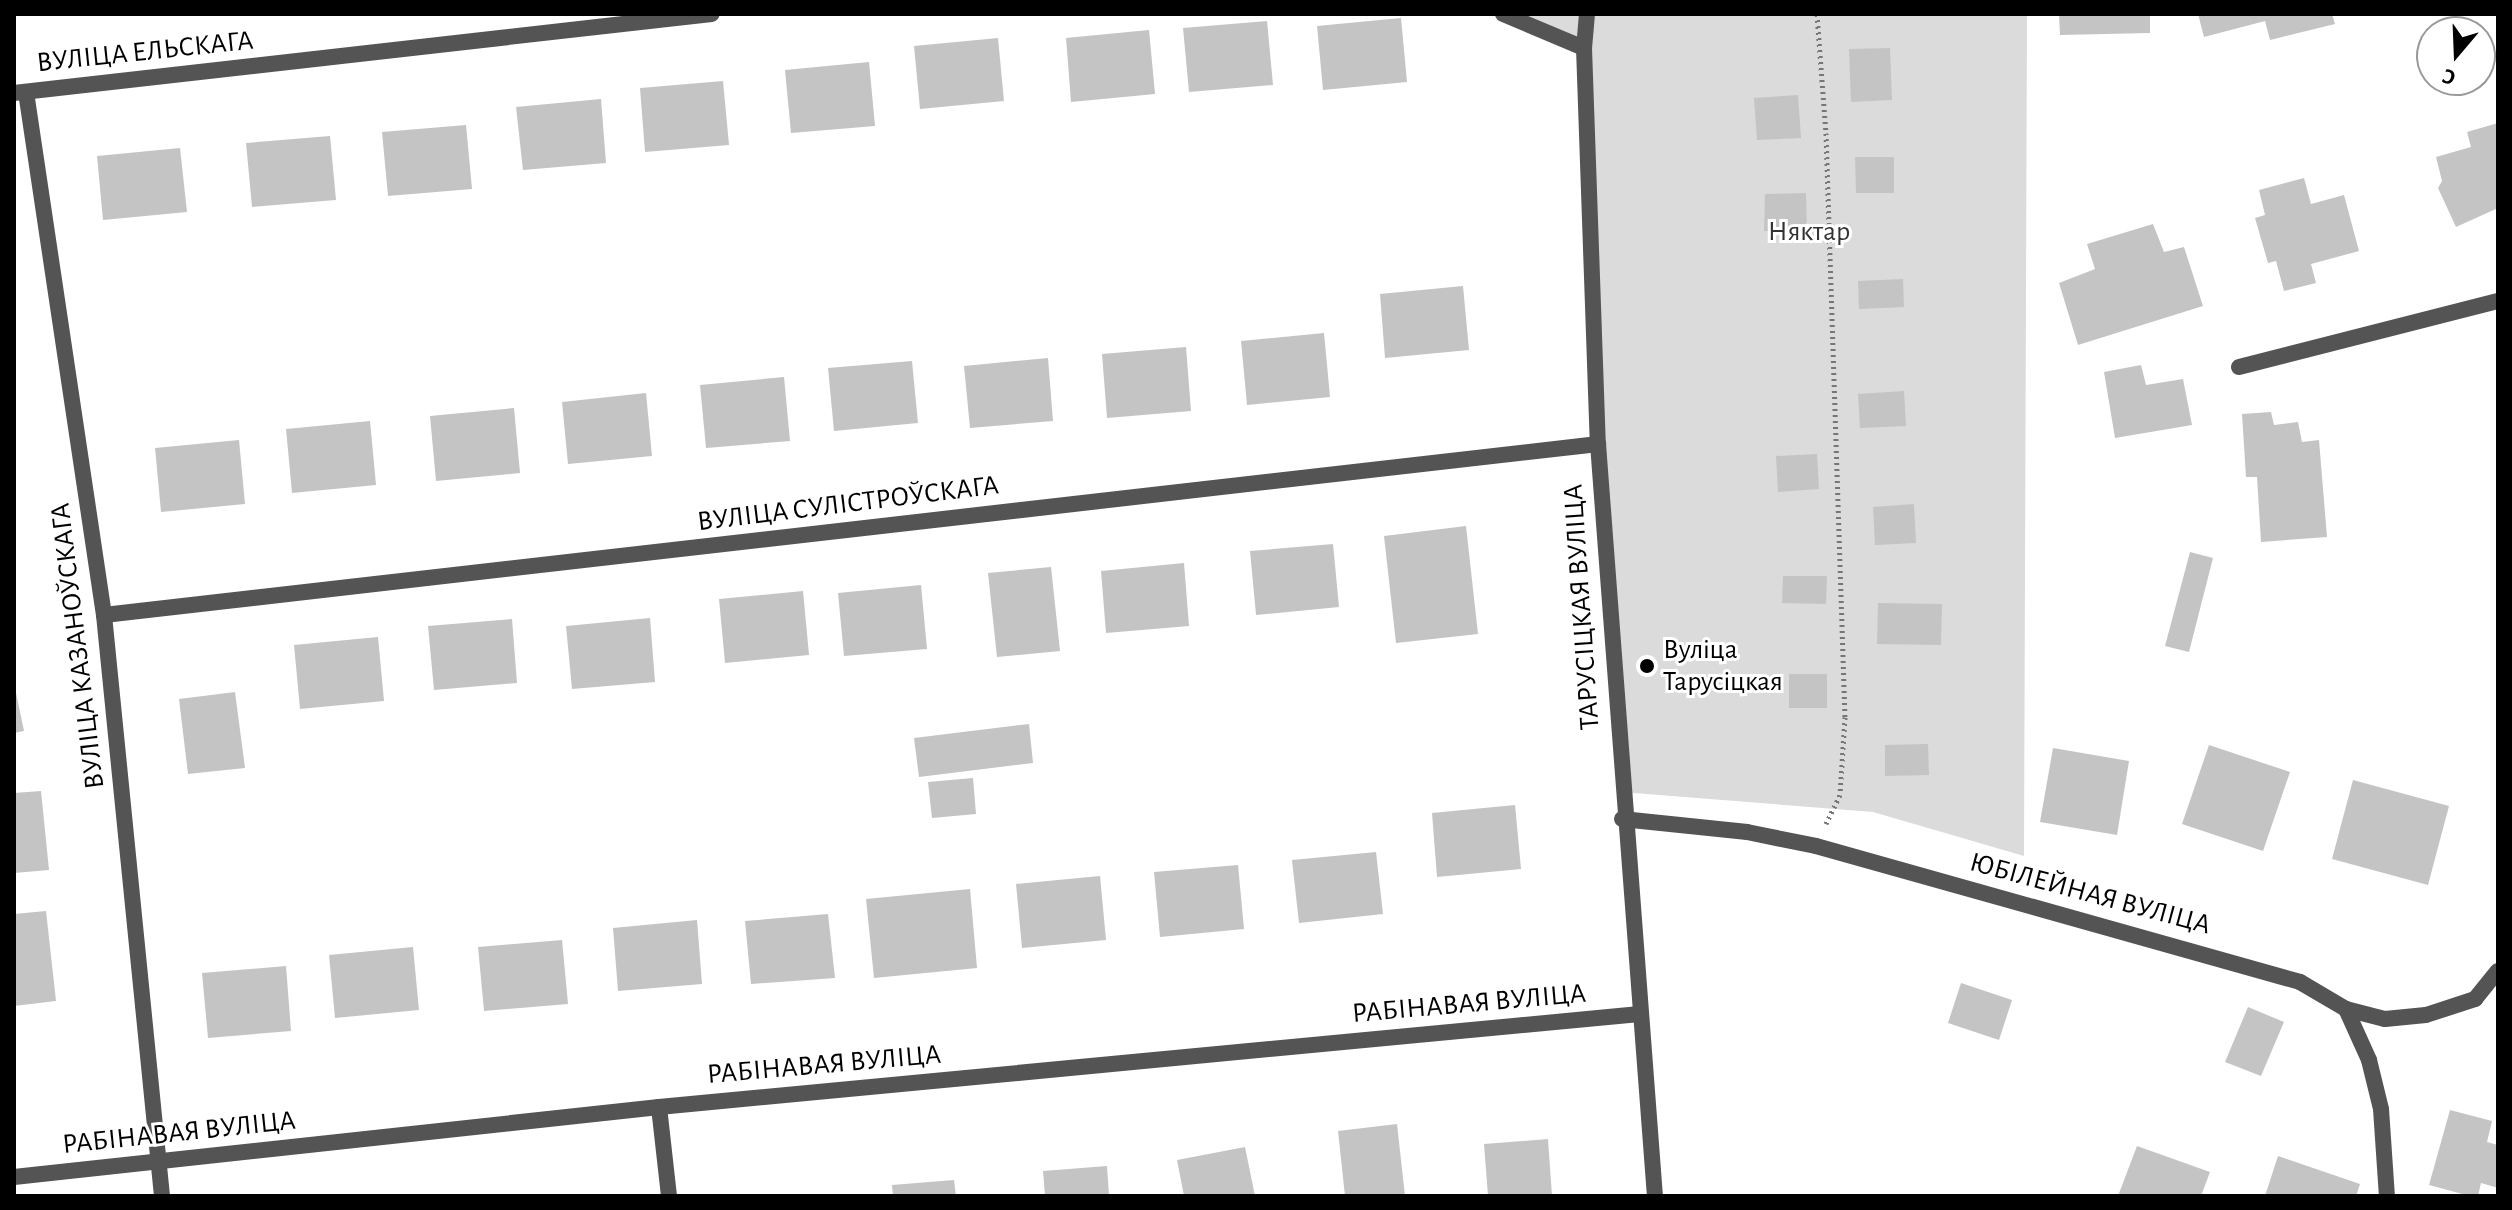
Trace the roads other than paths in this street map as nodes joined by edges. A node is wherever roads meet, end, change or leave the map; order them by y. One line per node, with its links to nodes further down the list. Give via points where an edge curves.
1 (712, 14): 5 (street, ВУЛІЦА ЕЛЬСКАГА)
2 (1503, 14): 4 (street)
3 (1587, 14): 4 (street, ТАРУСІЦКАЯ ВУЛІЦА)
4 (1584, 48): 8 (street, ТАРУСІЦКАЯ ВУЛІЦА)
5 (20, 92): 9 (street, ВУЛІЦА КАЗАНОЎСКАГА)
6 (2498, 301): 7 (street)
7 (2239, 367)
8 (1598, 444): 9 (street, ВУЛІЦА СУЛІСТРОЎСКАГА); 10 (street, ТАРУСІЦКАЯ ВУЛІЦА)
9 (104, 615): 15 (street, ВУЛІЦА КАЗАНОЎСКАГА)
10 (1622, 819): 12 (street, ЮБІЛЕЙНАЯ ВУЛІЦА, via 1747,832 1816,846 2198,950 2300,982); 13 (street, ТАРУСІЦКАЯ ВУЛІЦА)
11 (2498, 971): 12 (street, ЮБІЛЕЙНАЯ ВУЛІЦА, via 2475,999 2426,1015 2385,1019)
12 (2346, 1009): 20 (street, via 2369,1060 2381,1109)
13 (1640, 1014): 14 (street, РАБІНАВАЯ ВУЛІЦА); 19 (street, ТАРУСІЦКАЯ ВУЛІЦА)
14 (659, 1107): 15 (street, РАБІНАВАЯ ВУЛІЦА); 18 (street)
15 (159, 1161): 16 (street, РАБІНАВАЯ ВУЛІЦА); 17 (street, ВУЛІЦА КАЗАНОЎСКАГА)
16 (14, 1177)
17 (162, 1196)
18 (669, 1196)
19 (1655, 1196)
20 (2387, 1196)

